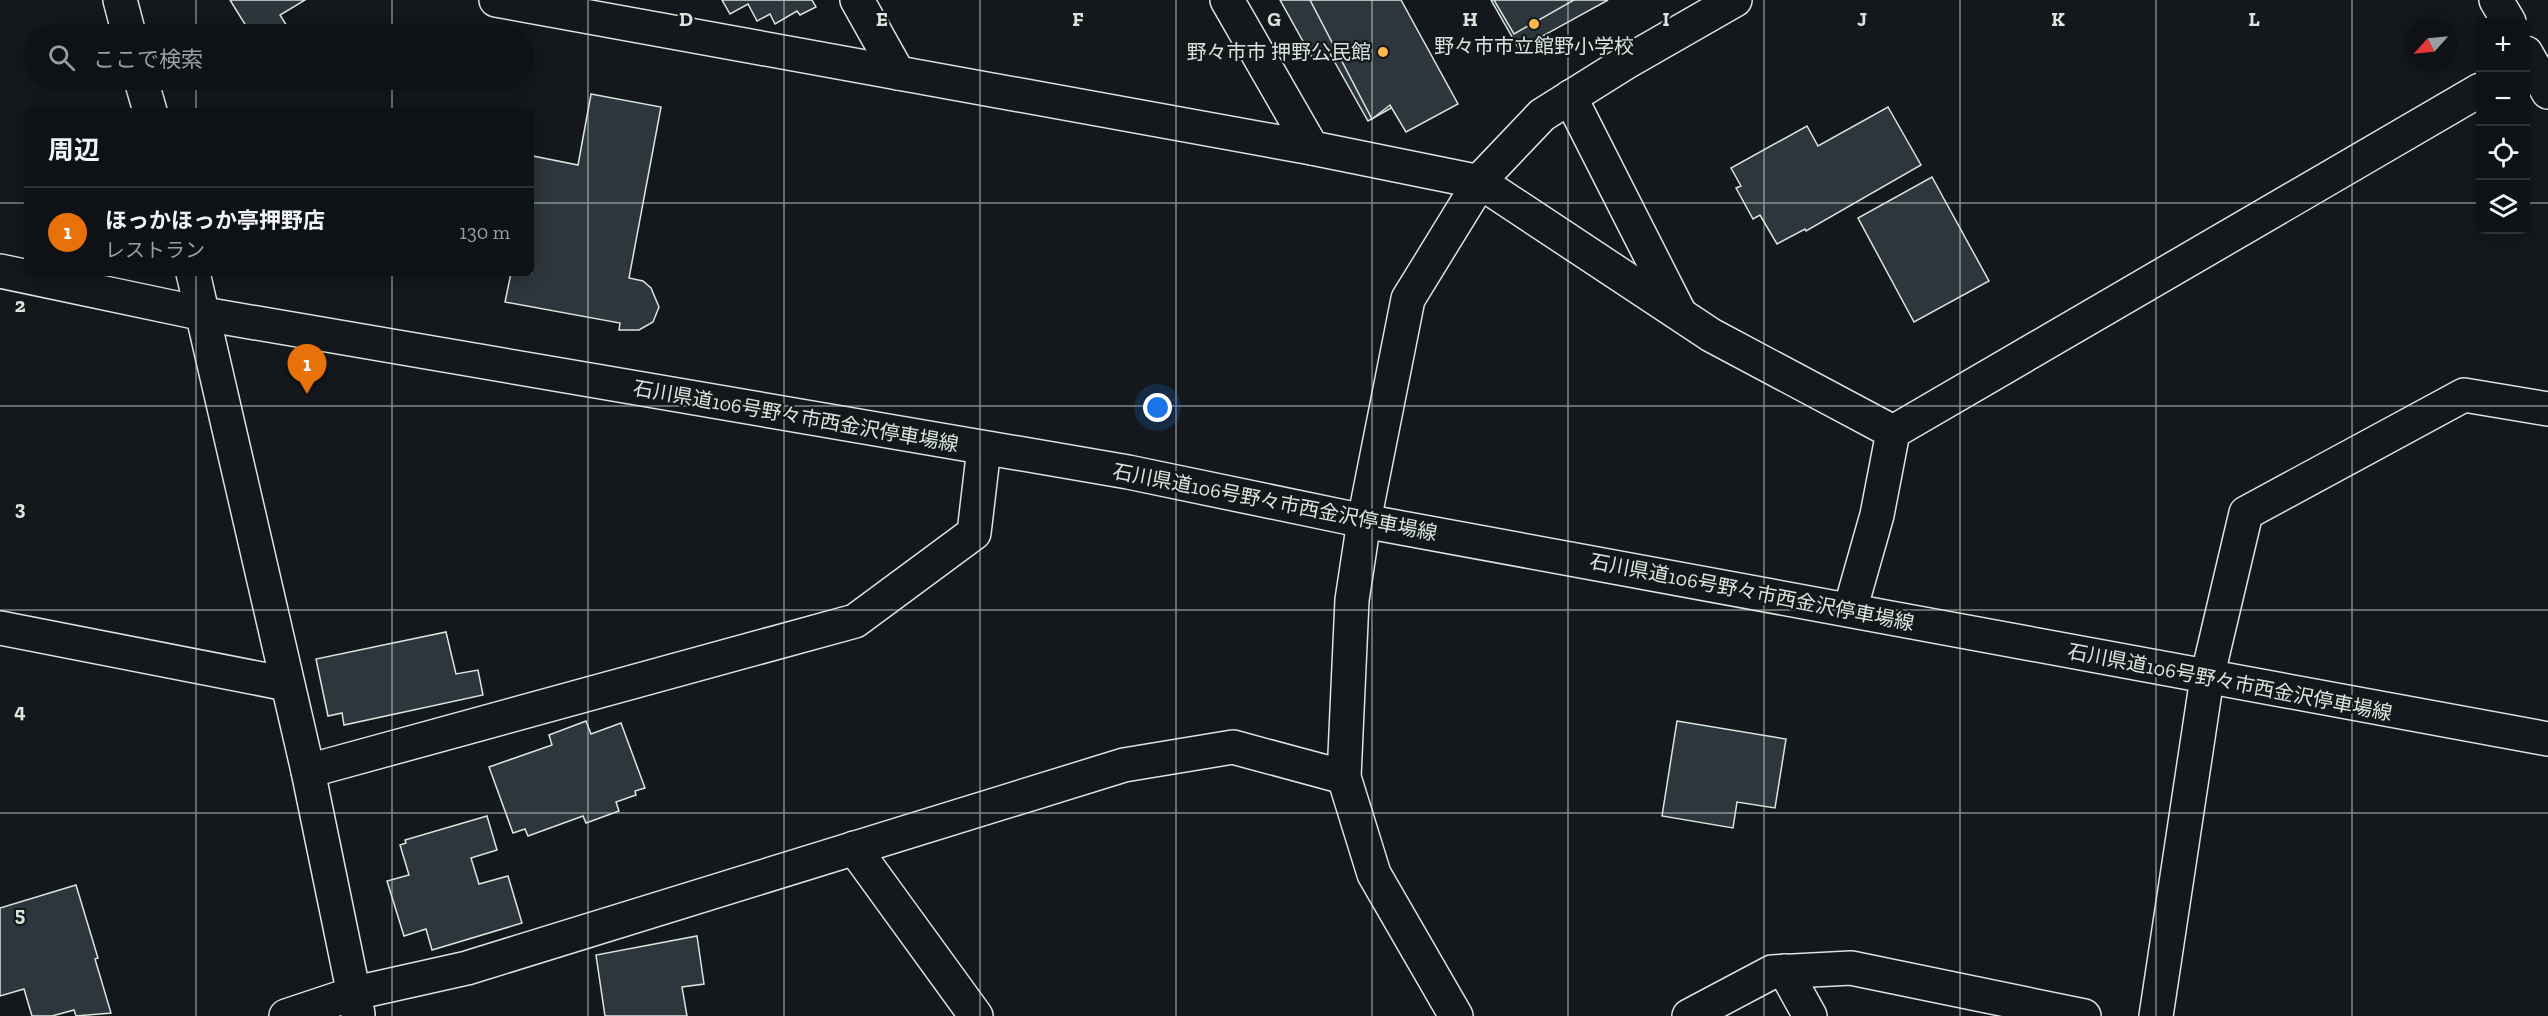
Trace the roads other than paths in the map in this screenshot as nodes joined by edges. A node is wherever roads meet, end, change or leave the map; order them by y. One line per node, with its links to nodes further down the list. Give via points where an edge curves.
1 (120, 0): 8 (street)
2 (496, 0): 10 (street)
3 (857, 0): 10 (street)
4 (1227, 0): 16 (street)
5 (1735, 0): 14 (street)
6 (2496, 0): 7 (street)
7 (2507, 18)
8 (126, 24)
9 (2532, 58): 12 (street)
10 (898, 73): 16 (street)
11 (144, 90): 15 (street)
12 (2548, 92)
13 (2476, 93): 23 (street)
14 (1570, 97): 17 (street, via 1542,115); 21 (street)
15 (149, 108)
16 (1312, 148): 17 (street)
17 (1480, 182): 21 (street); 25 (street, via 1408,299)
18 (0, 271): 20 (street, 石川県道106号野々市西金沢停車場線)
19 (194, 276): 20 (street)
20 (204, 314): 24 (street, 石川県道106号野々市西金沢停車場線); 29 (street)
21 (1680, 314): 23 (street)
22 (2548, 409): 28 (street, via 2464,395 2246,513)
23 (1893, 432): 26 (street, via 1878,515)
24 (984, 448): 25 (street, 石川県道106号野々市西金沢停車場線, via 1128,472); 31 (street, via 974,533 855,621)
25 (1364, 521): 26 (street, 石川県道106号野々市西金沢停車場線); 32 (street, via 1352,600)
26 (1850, 610): 28 (street, 石川県道106号野々市西金沢停車場線)
27 (0, 628): 29 (street)
28 (2207, 678): 30 (street, 石川県道106号野々市西金沢停車場線); 42 (street)
29 (287, 684): 31 (street)
30 (2548, 739)
31 (308, 771): 35 (street)
32 (1344, 777): 33 (street, via 1233,747 1124,765); 38 (street, via 1374,874)
33 (854, 848): 35 (street); 37 (street)
34 (1785, 971): 39 (street, via 1772,972); 40 (street); 41 (street, via 1851,968)
35 (357, 1005): 36 (street)
36 (286, 1016)
37 (976, 1016)
38 (1456, 1016)
39 (1689, 1016)
40 (1810, 1016)
41 (2084, 1016)
42 (2156, 1016)

